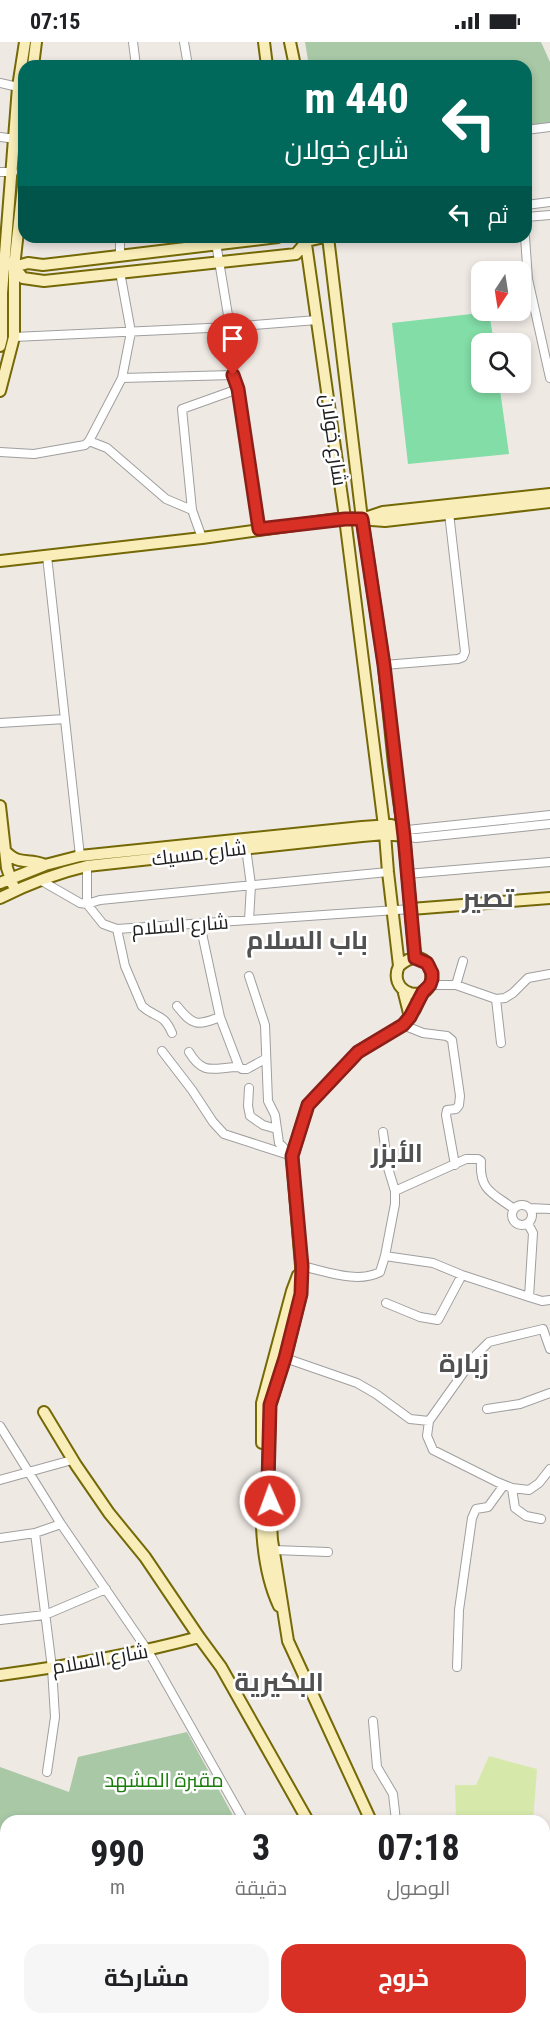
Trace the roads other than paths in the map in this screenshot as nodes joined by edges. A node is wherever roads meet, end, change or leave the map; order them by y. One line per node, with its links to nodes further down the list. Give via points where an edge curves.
1 (25, 42): 7 (street)
2 (36, 42): 8 (street)
3 (133, 42): 9 (street)
4 (184, 42): 10 (street)
5 (264, 42): 11 (street)
6 (290, 42): 12 (street)
7 (22, 60)
8 (34, 60)
9 (135, 60)
10 (187, 60)
11 (266, 60)
12 (294, 60)
13 (0, 83): 14 (street)
14 (18, 87)
15 (550, 127): 17 (street)
16 (18, 128): 19 (street)
17 (532, 129)
18 (0, 137): 19 (street)
19 (15, 139): 21 (street)
20 (0, 172): 21 (street)
21 (13, 172): 23 (street)
22 (18, 194): 23 (street)
23 (10, 195): 26 (street)
24 (550, 202): 25 (street)
25 (532, 204)
26 (5, 208): 39 (street)
27 (550, 215): 28 (street)
28 (532, 217)
29 (18, 221): 39 (street)
30 (120, 243): 37 (street)
31 (202, 243): 37 (street)
32 (216, 243): 38 (street)
33 (302, 243): 38 (street, via 296,254)
34 (305, 243): 42 (street, شارع خولان)
35 (327, 243): 59 (street, شارع خولان)
36 (525, 243): 49 (street, via 528,279)
37 (120, 255): 39 (street)
38 (220, 261): 40 (street); 43 (street)
39 (10, 265): 40 (street, via 23,278 44,281); 41 (street); 45 (street)
40 (120, 272): 44 (street)
41 (1, 292): 46 (street)
42 (316, 320): 43 (street); 58 (street, شارع خولان)
43 (230, 327): 44 (street); 47 (street)
44 (131, 332): 45 (street); 48 (street)
45 (14, 337): 46 (street); 51 (street)
46 (1, 341)
47 (233, 375): 48 (street); 50 (street)
48 (122, 378): 52 (street)
49 (550, 378)
50 (238, 389): 56 (street, via 182,409); 60 (street)
51 (0, 391)
52 (89, 441): 53 (street, via 34,454); 56 (street, via 107,448 166,500)
53 (0, 452)
54 (550, 494): 59 (street, via 383,512)
55 (550, 502): 57 (street)
56 (192, 510): 61 (street)
57 (449, 513): 59 (street, via 385,521); 64 (street, via 465,644 463,657)
58 (345, 519): 59 (street); 60 (street); 68 (street, شارع خولان)
59 (362, 519): 64 (street, شارع خولان)
60 (259, 529): 61 (street)
61 (202, 538): 62 (street)
62 (47, 556): 63 (street); 65 (street)
63 (0, 561)
64 (384, 665): 67 (street, شارع خولان)
65 (65, 719): 66 (street); 76 (street)
66 (0, 723)
67 (394, 765): 68 (street); 73 (street, شارع خولان)
68 (377, 768): 72 (street, شارع خولان)
69 (0, 806): 75 (street)
70 (550, 815): 73 (street)
71 (550, 824): 73 (street, via 416,838)
72 (385, 830): 73 (street, شارع مسيك); 74 (street, شارع مسيك); 76 (street, شارع مسيك); 80 (street, شارع خولان)
73 (403, 833): 81 (street, شارع خولان)
74 (246, 848): 79 (street, شارع مسيك); 83 (street)
75 (5, 851): 78 (street, via 19,862); 84 (street)
76 (80, 856): 78 (street, شارع مسيك)
77 (550, 862): 81 (street)
78 (45, 865): 84 (street, شارع مسيك)
79 (87, 866): 82 (street, شارع مسيك); 86 (street)
80 (388, 872): 83 (street); 88 (street, شارع خولان)
81 (407, 874): 87 (street, شارع خولان)
82 (40, 880): 84 (street, شارع مسيك, via 15,891); 86 (street)
83 (251, 885): 86 (street); 89 (street)
84 (3, 889)
85 (550, 898): 87 (street)
86 (87, 904): 91 (street, شارع السلام, via 103,924)
87 (411, 909): 88 (street, شارع السلام); 92 (street, شارع خولان)
88 (392, 911): 89 (street, شارع السلام); 93 (street, شارع خولان)
89 (249, 920): 90 (street, شارع السلام)
90 (200, 924): 91 (street, شارع السلام); 104 (street)
91 (117, 929): 106 (street, via 125,966 142,1006 167,1020)
92 (413, 940): 93 (street, via 405,948); 94 (street, شارع خولان)
93 (396, 942): 96 (street, شارع خولان)
94 (415, 958): 96 (street); 100 (street, via 422,959 432,973)
95 (463, 961): 99 (street)
96 (399, 966): 101 (street, via 397,981)
97 (550, 974): 102 (street, via 528,978 513,993)
98 (249, 976): 110 (street, via 264,1025)
99 (456, 985): 100 (street); 102 (street)
100 (426, 988): 101 (street, via 416,993); 105 (street)
101 (403, 989): 105 (street)
102 (496, 999): 107 (street)
103 (177, 1006): 104 (street, via 189,1021 198,1024)
104 (220, 1017): 111 (street)
105 (406, 1021): 115 (street, via 358,1052 308,1105); 116 (street, via 423,1033 452,1040 460,1096 459,1105 447,1110 446,1115)
106 (172, 1033)
107 (501, 1044)
108 (162, 1051): 115 (street, via 224,1134)
109 (189, 1052): 111 (street, via 196,1064 206,1069)
110 (265, 1059): 111 (street, via 248,1069); 113 (street, via 268,1101)
111 (239, 1067)
112 (249, 1088): 113 (street, via 250,1116)
113 (277, 1129): 115 (street, via 279,1143)
114 (383, 1132): 117 (street)
115 (292, 1156): 123 (street)
116 (455, 1165): 117 (street); 119 (street, via 466,1160 481,1161 484,1187)
117 (395, 1191): 122 (street)
118 (530, 1208): 119 (street, via 520,1205); 120 (street); 121 (street, via 533,1214)
119 (514, 1209): 121 (street, via 515,1222 521,1226)
120 (550, 1209)
121 (528, 1224): 125 (street, via 533,1233)
122 (385, 1256): 123 (street, via 380,1272 370,1277); 124 (street, via 433,1263)
123 (302, 1266): 129 (street, via 301,1294); 149 (street, via 262,1404 263,1543 272,1592)
124 (462, 1275): 125 (street); 127 (street, via 438,1320)
125 (529, 1297): 126 (street)
126 (550, 1300)
127 (386, 1303)
128 (550, 1349): 133 (street, via 543,1329 489,1342 476,1354)
129 (285, 1358): 133 (street, via 357,1383 410,1419); 145 (street, via 270,1405 268,1482)
130 (550, 1393): 131 (street, via 520,1404)
131 (487, 1409)
132 (44, 1412): 136 (street)
133 (429, 1421): 140 (street, via 427,1436 433,1450)
134 (0, 1426): 135 (street)
135 (3, 1438): 138 (street)
136 (72, 1460): 138 (street); 151 (street)
137 (550, 1469): 140 (street, via 529,1490)
138 (27, 1471): 139 (street); 142 (street)
139 (0, 1480)
140 (508, 1487): 141 (street, via 515,1508 526,1516); 153 (street, via 488,1507 476,1509 472,1518 459,1610)
141 (542, 1519)
142 (61, 1524): 143 (street); 147 (street)
143 (35, 1533): 144 (street); 148 (street)
144 (0, 1538)
145 (274, 1550): 146 (street); 149 (street)
146 (328, 1552)
147 (106, 1589): 148 (street); 152 (street)
148 (45, 1615): 150 (street); 154 (street)
149 (284, 1618): 160 (street, via 288,1641)
150 (0, 1620)
151 (199, 1637): 152 (street, شارع السلام); 159 (street, via 221,1667)
152 (148, 1651): 154 (street, شارع السلام); 158 (street)
153 (457, 1667)
154 (52, 1668): 155 (street, شارع السلام); 157 (street, via 55,1717)
155 (0, 1675)
156 (374, 1720): 161 (street, via 377,1767 393,1794)
157 (47, 1772)
158 (240, 1815)
159 (305, 1815)
160 (368, 1815)
161 (395, 1815)

